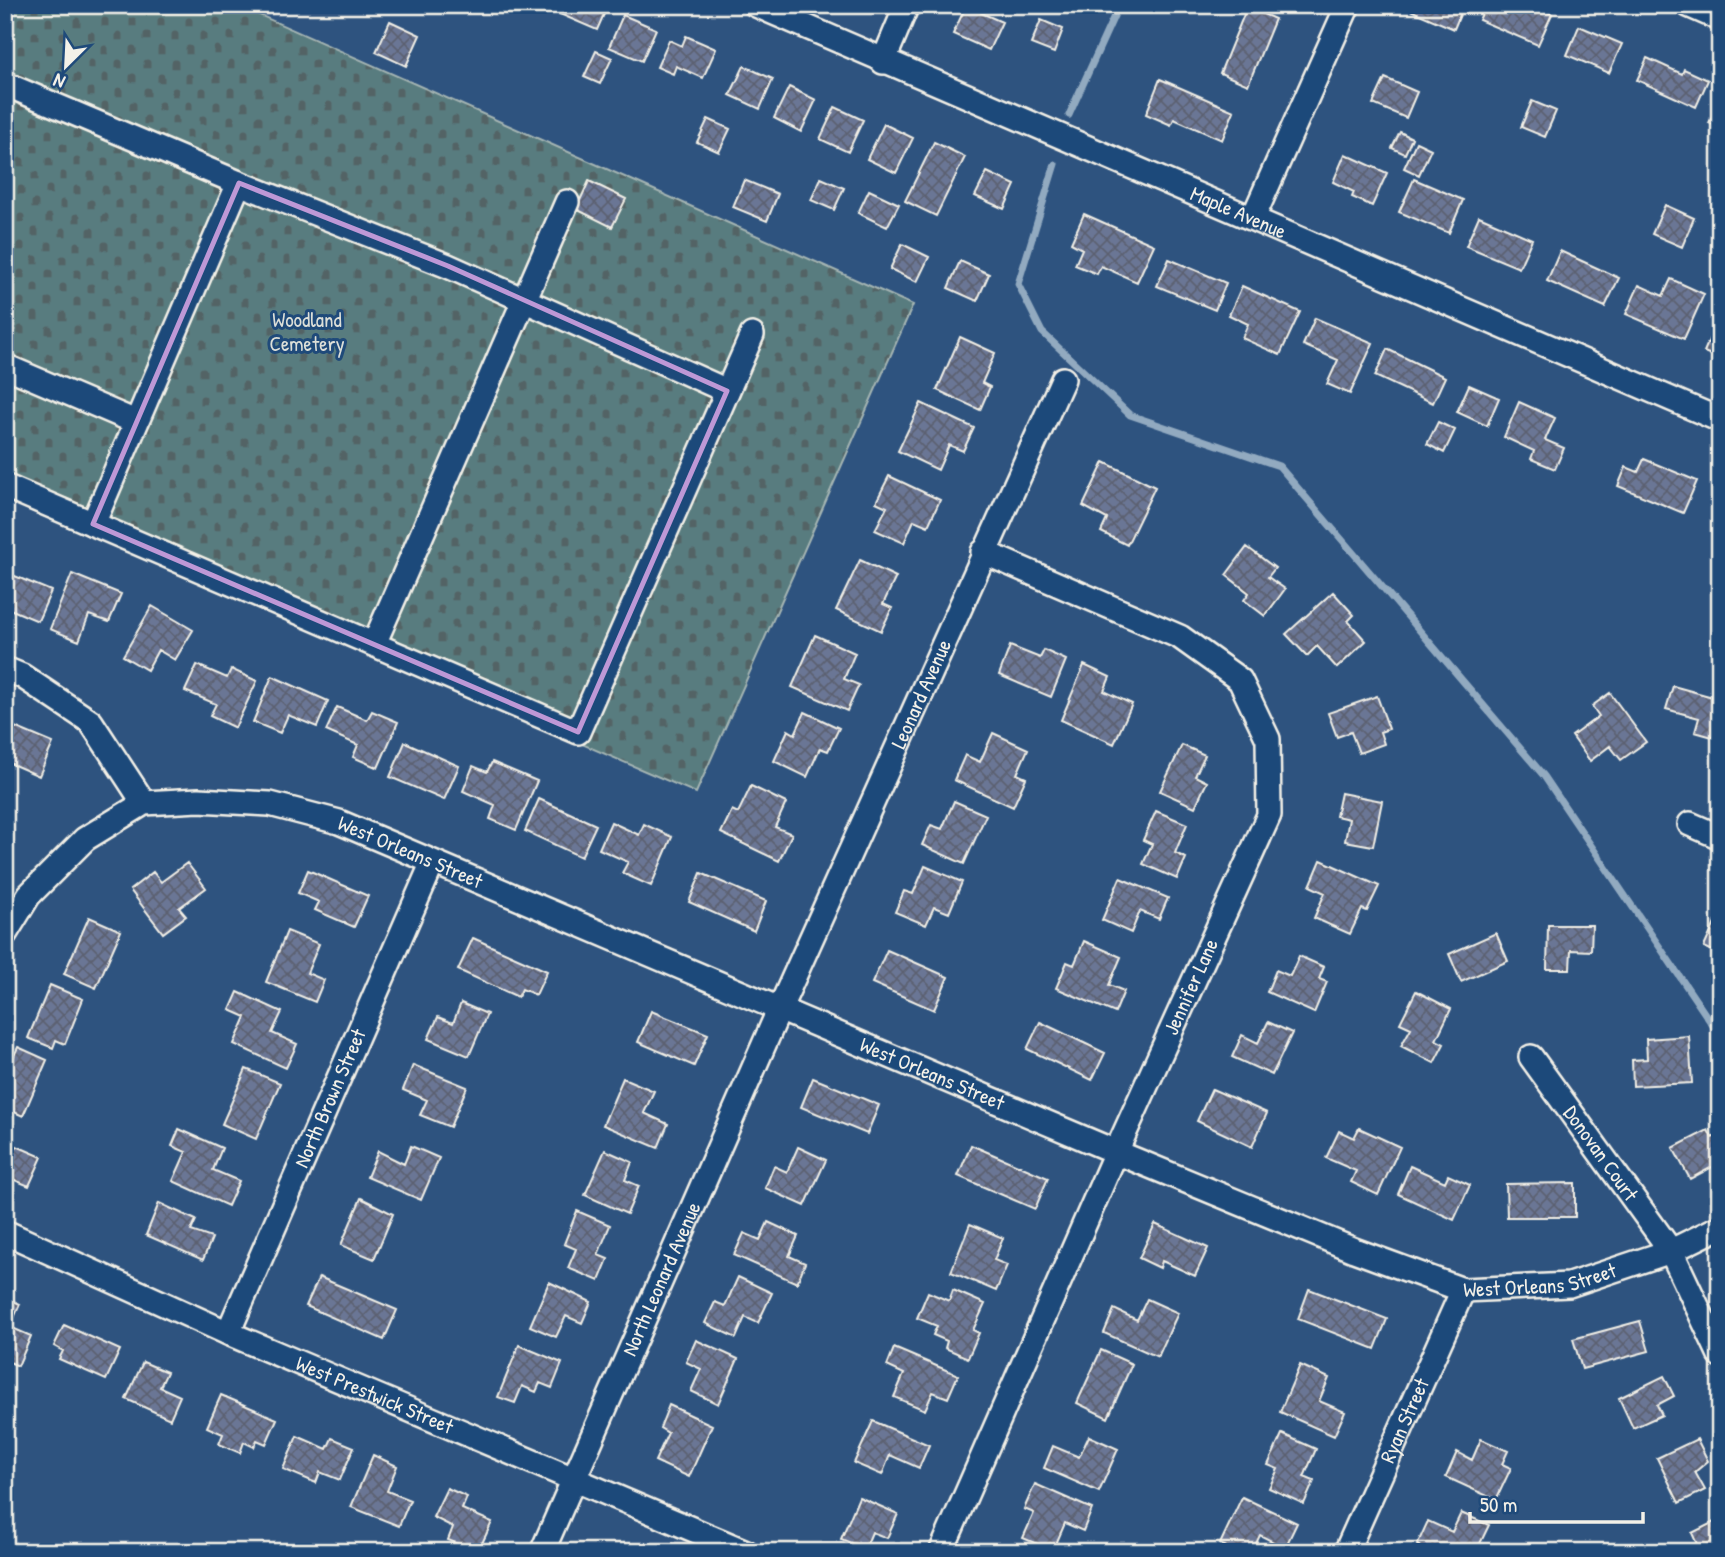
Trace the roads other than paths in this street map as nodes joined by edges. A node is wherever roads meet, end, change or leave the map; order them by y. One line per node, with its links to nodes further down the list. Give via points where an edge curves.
1 (757, 5): 6 (street, Maple Avenue)
2 (907, 5): 6 (street)
3 (1348, 5): 10 (street)
4 (1688, 5): 5 (street)
5 (1720, 19)
6 (883, 62): 10 (street, Maple Avenue)
7 (5, 83): 8 (street)
8 (239, 183): 11 (street); 17 (street)
9 (567, 202): 11 (street)
10 (1253, 218): 16 (street, Maple Avenue)
11 (526, 302): 15 (street); 21 (street)
12 (752, 335): 15 (street)
13 (5, 366): 17 (street)
14 (1063, 379): 20 (street, Leonard Avenue)
15 (727, 391): 21 (street, via 578,732)
16 (1720, 420)
17 (136, 422): 19 (street)
18 (5, 486): 19 (street)
19 (93, 524): 21 (street)
20 (983, 552): 28 (street, Leonard Avenue); 30 (street, Jennifer Lane, via 1180,637 1240,680 1268,739 1269,815)
21 (374, 644)
22 (5, 669): 23 (street, via 91,722)
23 (144, 803): 26 (street, West Orleans Street, via 271,804 339,822); 27 (street, via 85,839 29,895)
24 (1690, 824): 25 (street)
25 (1720, 837)
26 (432, 864): 28 (street, West Orleans Street); 35 (street, North Brown Street)
27 (5, 934)
28 (780, 1007): 30 (street, West Orleans Street); 37 (street, North Leonard Avenue)
29 (1531, 1057): 33 (street, Donovan Court)
30 (1116, 1152): 34 (street, West Orleans Street); 40 (street, Jennifer Lane)
31 (1720, 1227): 33 (street, West Orleans Street)
32 (5, 1232): 35 (street, West Prestwick Street)
33 (1671, 1251): 34 (street, West Orleans Street, via 1569,1285); 36 (street, Donovan Court)
34 (1463, 1290): 41 (street, Ryan Street)
35 (228, 1333): 37 (street, West Prestwick Street)
36 (1720, 1355)
37 (574, 1479): 38 (street, North Leonard Avenue); 39 (street, West Prestwick Street)
38 (542, 1552)
39 (746, 1552)
40 (941, 1552)
41 (1346, 1552)

